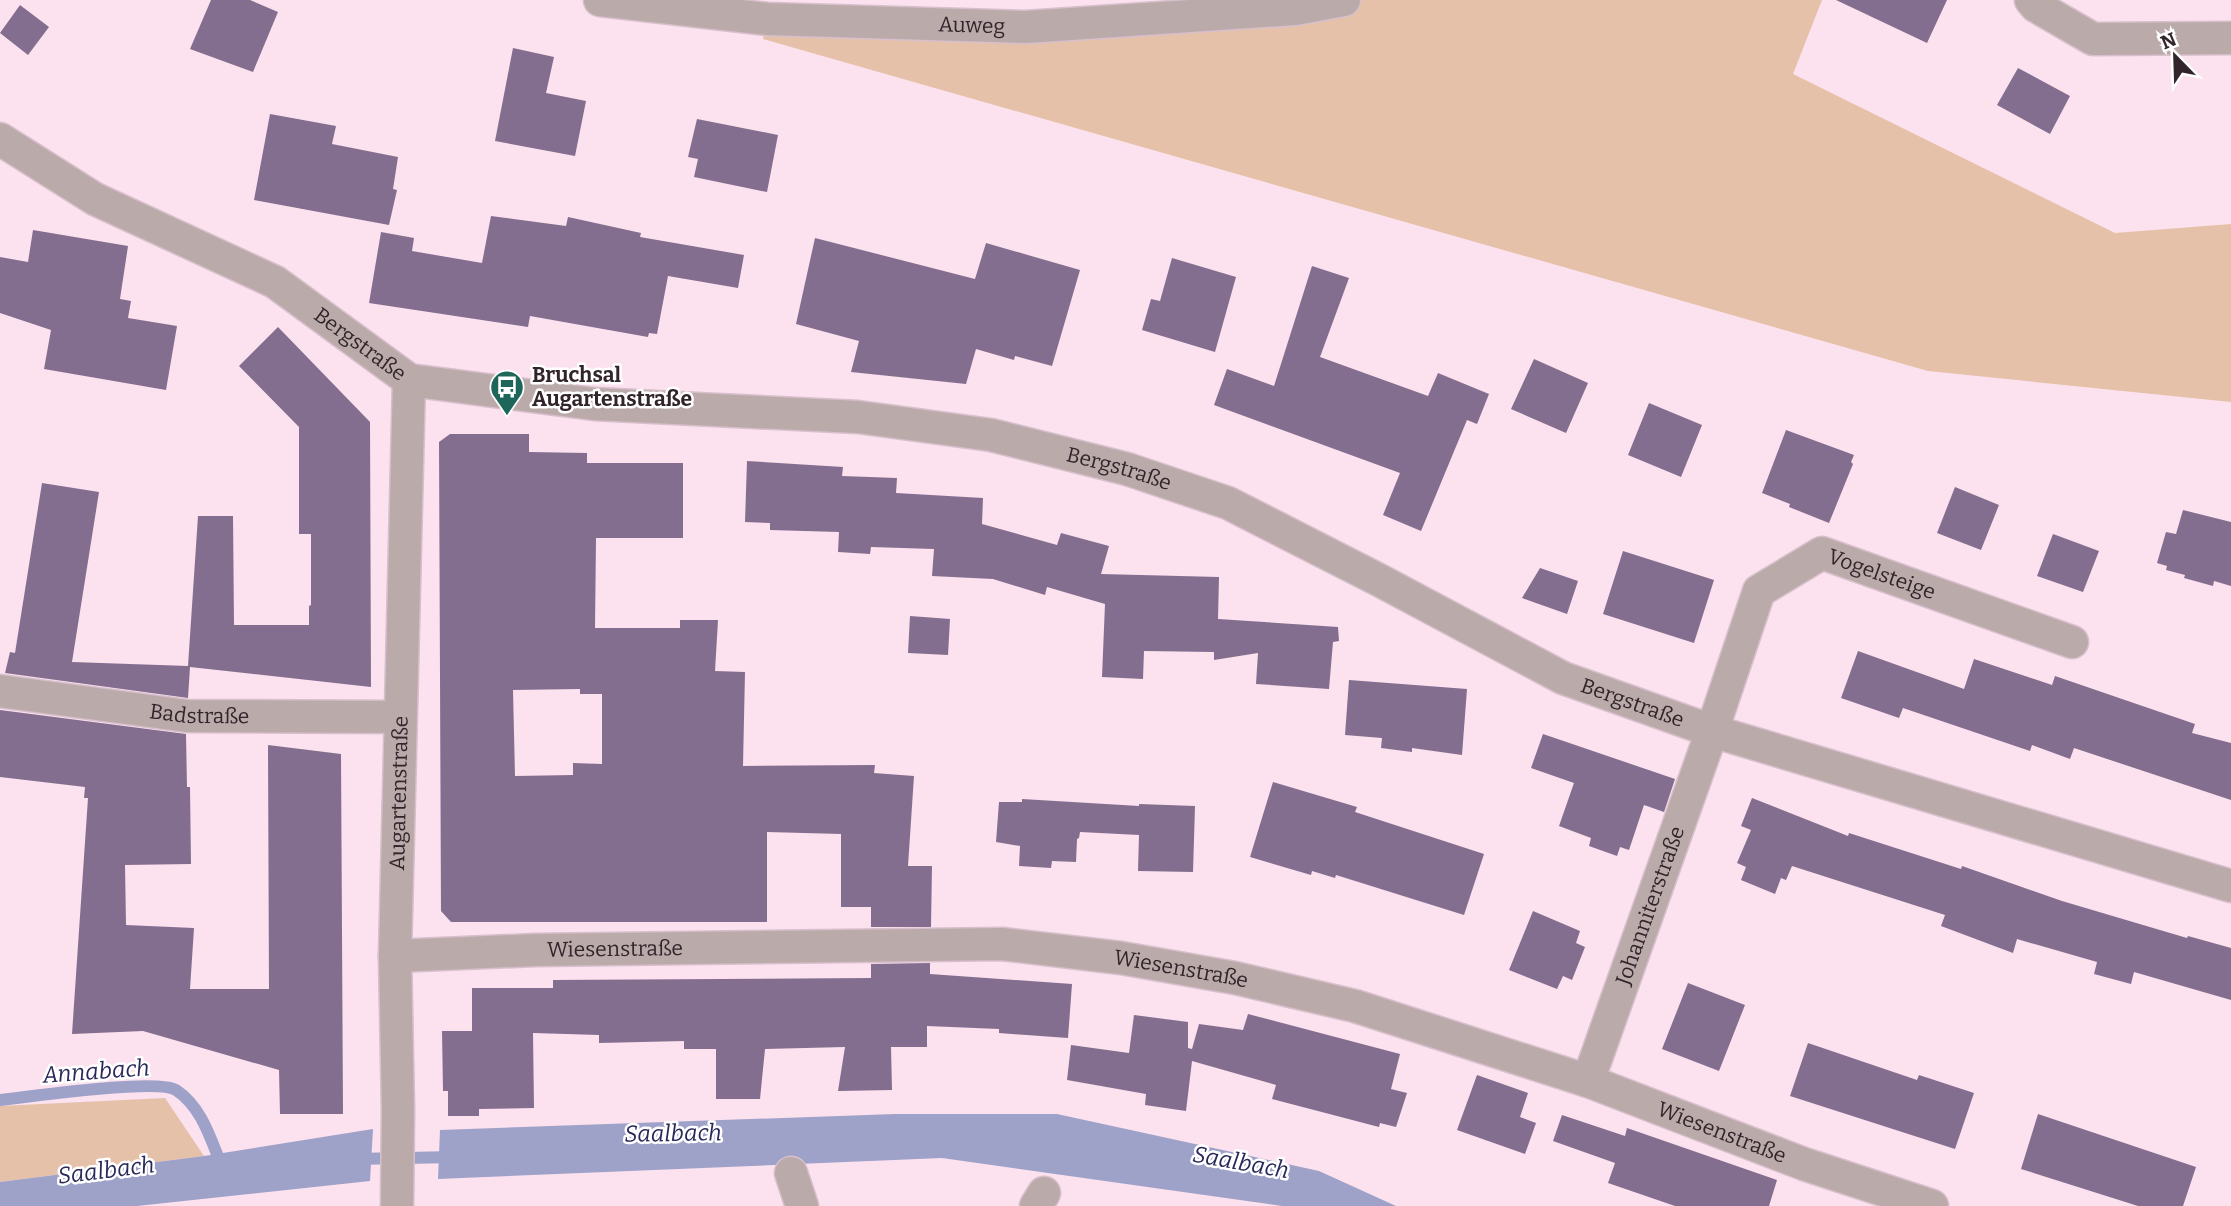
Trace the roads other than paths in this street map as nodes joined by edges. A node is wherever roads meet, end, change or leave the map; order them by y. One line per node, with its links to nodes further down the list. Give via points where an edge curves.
1 (600, 0): 2 (street, Auweg, via 767,19 1026,27 1295,9)
2 (1344, 0)
3 (2031, 0): 4 (street, via 2093,39)
4 (2231, 38)
5 (0, 139): 6 (street, Bergstraße, via 95,199 275,282)
6 (409, 380): 9 (street, Augartenstraße); 10 (street, Bergstraße, via 594,404 858,416 991,435 1127,469 1228,503 1563,678)
7 (2072, 642): 10 (street, Vogelsteige, via 1822,553 1759,591)
8 (0, 691): 9 (street, Badstraße, via 187,716)
9 (400, 717): 12 (street, Augartenstraße)
10 (1712, 731): 11 (street, Bergstraße); 13 (street, Johanniterstraße)
11 (2231, 886)
12 (395, 956): 13 (street, Wiesenstraße, via 1002,944 1235,978 1355,1006); 15 (street, Augartenstraße)
13 (1588, 1081): 17 (street, Wiesenstraße, via 1804,1164)
14 (791, 1173): 16 (street)
15 (397, 1196)
16 (802, 1206)
17 (1932, 1206)

